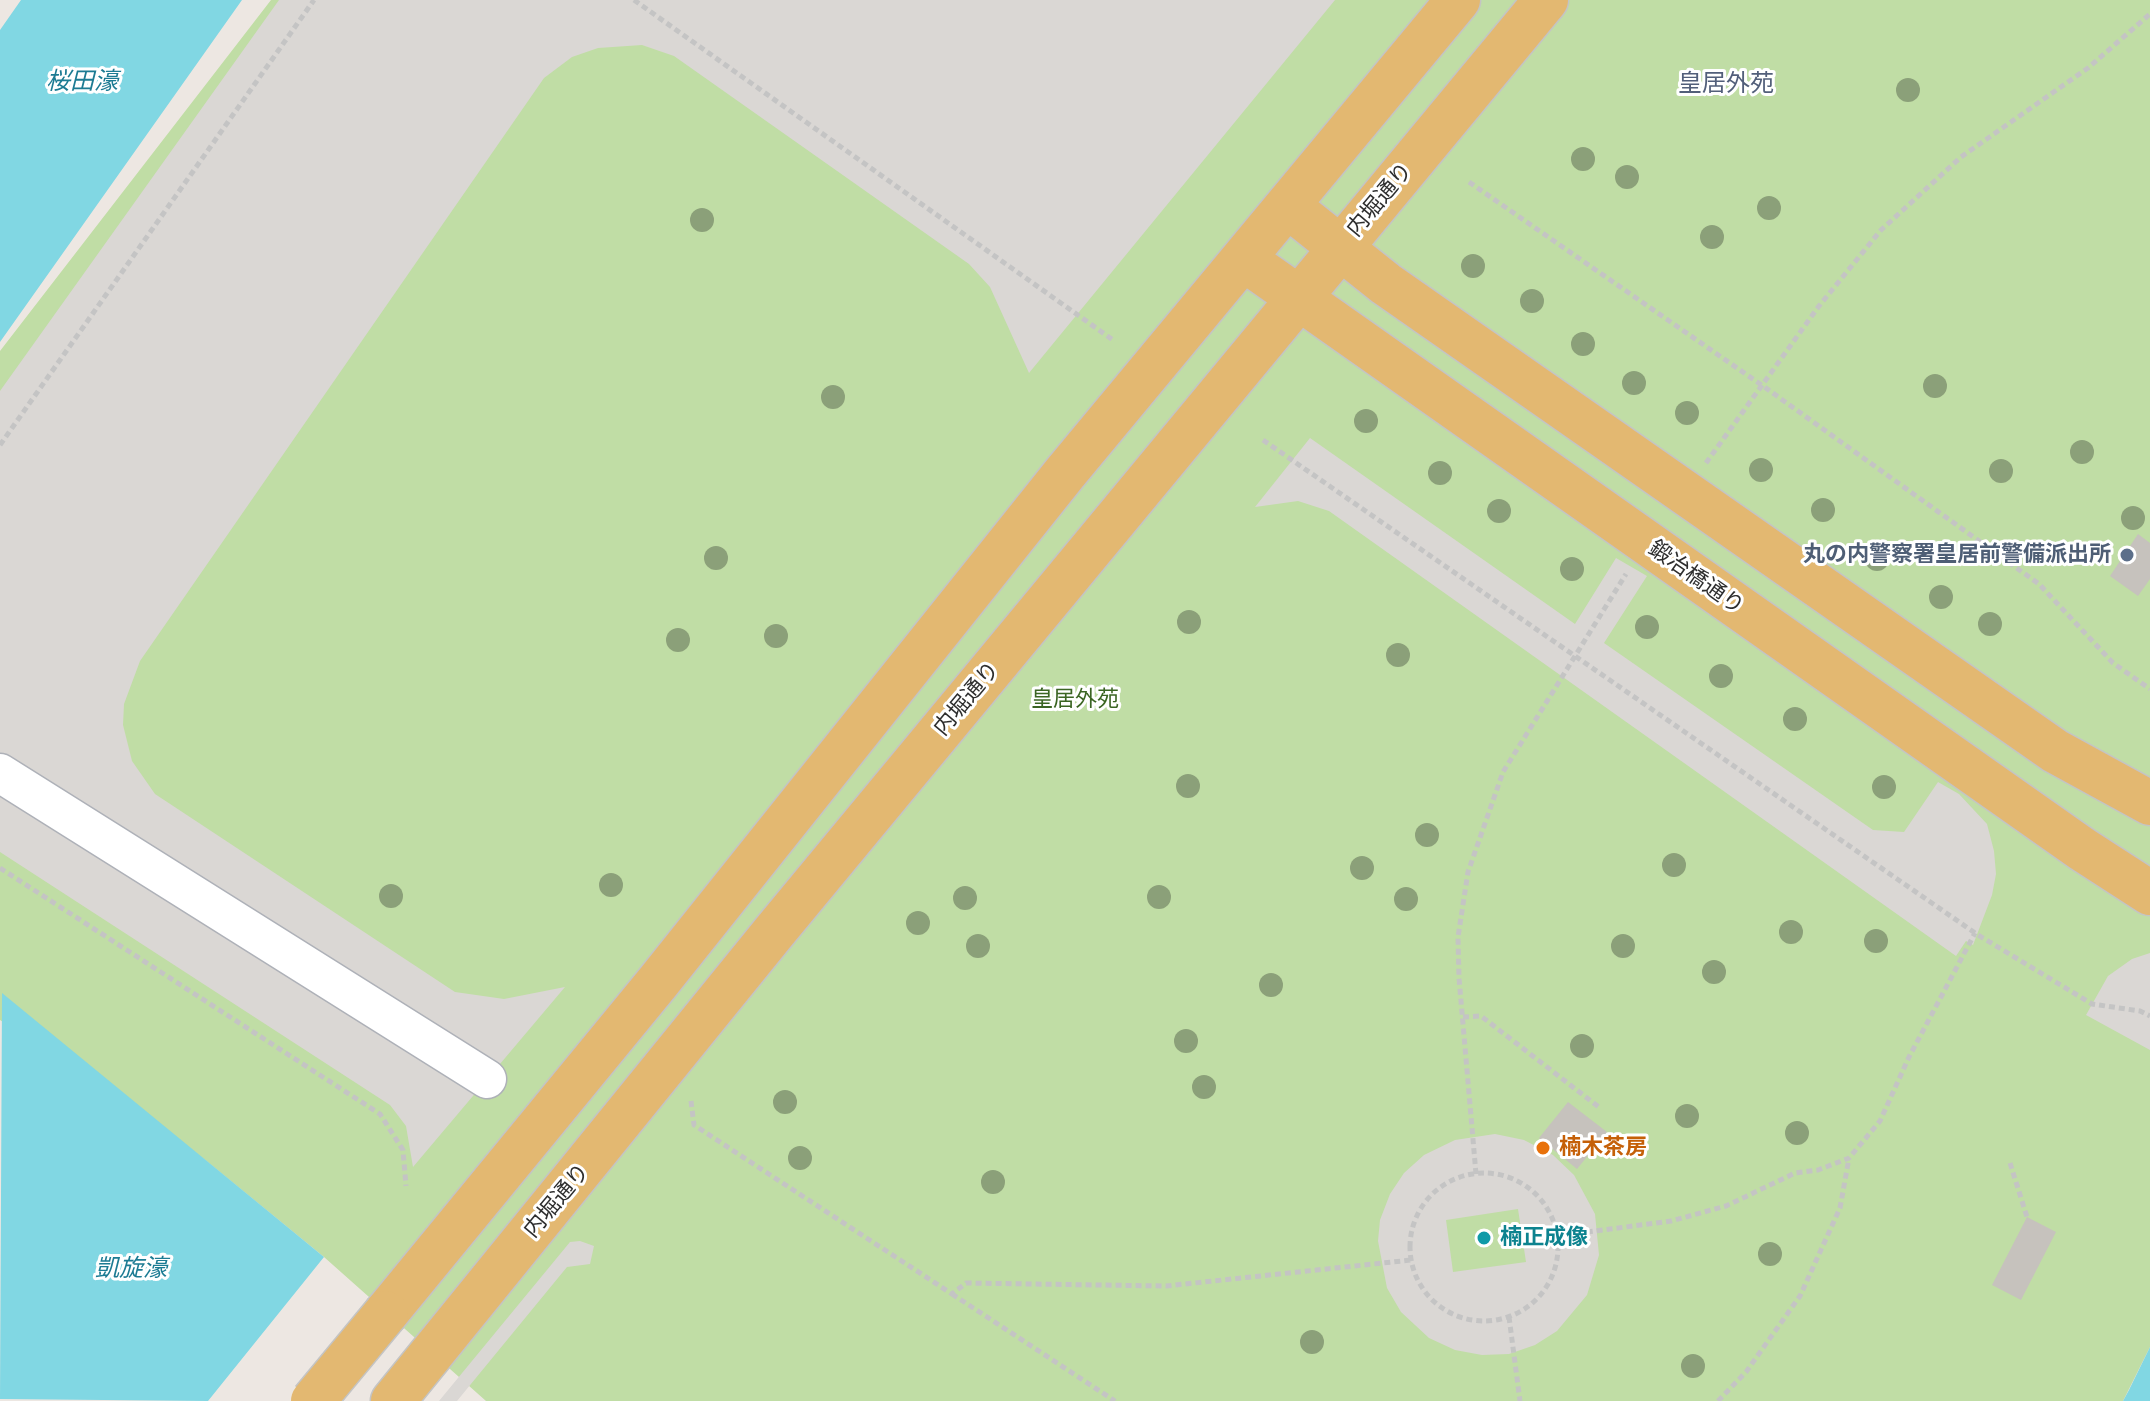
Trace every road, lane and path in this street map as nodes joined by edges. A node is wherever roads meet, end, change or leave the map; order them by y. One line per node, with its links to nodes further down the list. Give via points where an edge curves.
1 (314, 0): 14 (path)
2 (634, 0): 11 (path)
3 (1458, 0): 7 (main road)
4 (1546, 0): 8 (main road, 内堀通り)
5 (2150, 14): 12 (path, via 2088,68 1961,157 1915,197 1850,266)
6 (1469, 182): 12 (path)
7 (1288, 206): 8 (main road); 9 (main road)
8 (1340, 248): 10 (main road, 内堀通り); 20 (main road, via 2055,751)
9 (1245, 260): 10 (main road, 鍛冶橋通り); 38 (main road, bridge, via 1065,473 648,994)
10 (1300, 298): 22 (main road, 鍛冶橋通り); 39 (main road, 内堀通り)
11 (1113, 340)
12 (1763, 386): 15 (path); 18 (path, via 2039,584 2113,663)
13 (1263, 440): 17 (path)
14 (0, 445)
15 (1700, 470)
16 (1631, 566): 17 (path)
17 (1574, 656): 23 (path); 25 (path, via 1503,772 1478,838 1458,937)
18 (2150, 689)
19 (0, 773): 26 (lane)
20 (2150, 803)
21 (0, 868): 32 (path, via 380,1114 403,1150)
22 (2150, 893)
23 (1975, 933): 24 (path, via 2092,1004); 29 (path, via 1880,1121)
24 (2150, 1016)
25 (1463, 1017): 28 (path, via 1481,1016); 31 (path)
26 (487, 1079)
27 (691, 1101): 36 (path, via 694,1125)
28 (1600, 1108)
29 (1849, 1158): 34 (path, via 1795,1173 1726,1206 1671,1221); 42 (path, via 1840,1208 1800,1296 1746,1372)
30 (2010, 1163): 33 (path)
31 (1476, 1174): 34 (path, via 1525,1185 1549,1211); 35 (path, via 1443,1185 1430,1196 1413,1226)
32 (406, 1186)
33 (2027, 1217)
34 (1557, 1236): 37 (path, via 1557,1261 1544,1292)
35 (1411, 1260): 36 (path, via 1166,1286 966,1283); 37 (path, via 1425,1291 1451,1313 1484,1321)
36 (952, 1294): 40 (path)
37 (1509, 1317): 41 (path)
38 (313, 1401)
39 (393, 1401)
40 (1115, 1401)
41 (1520, 1401)
42 (1718, 1401)

